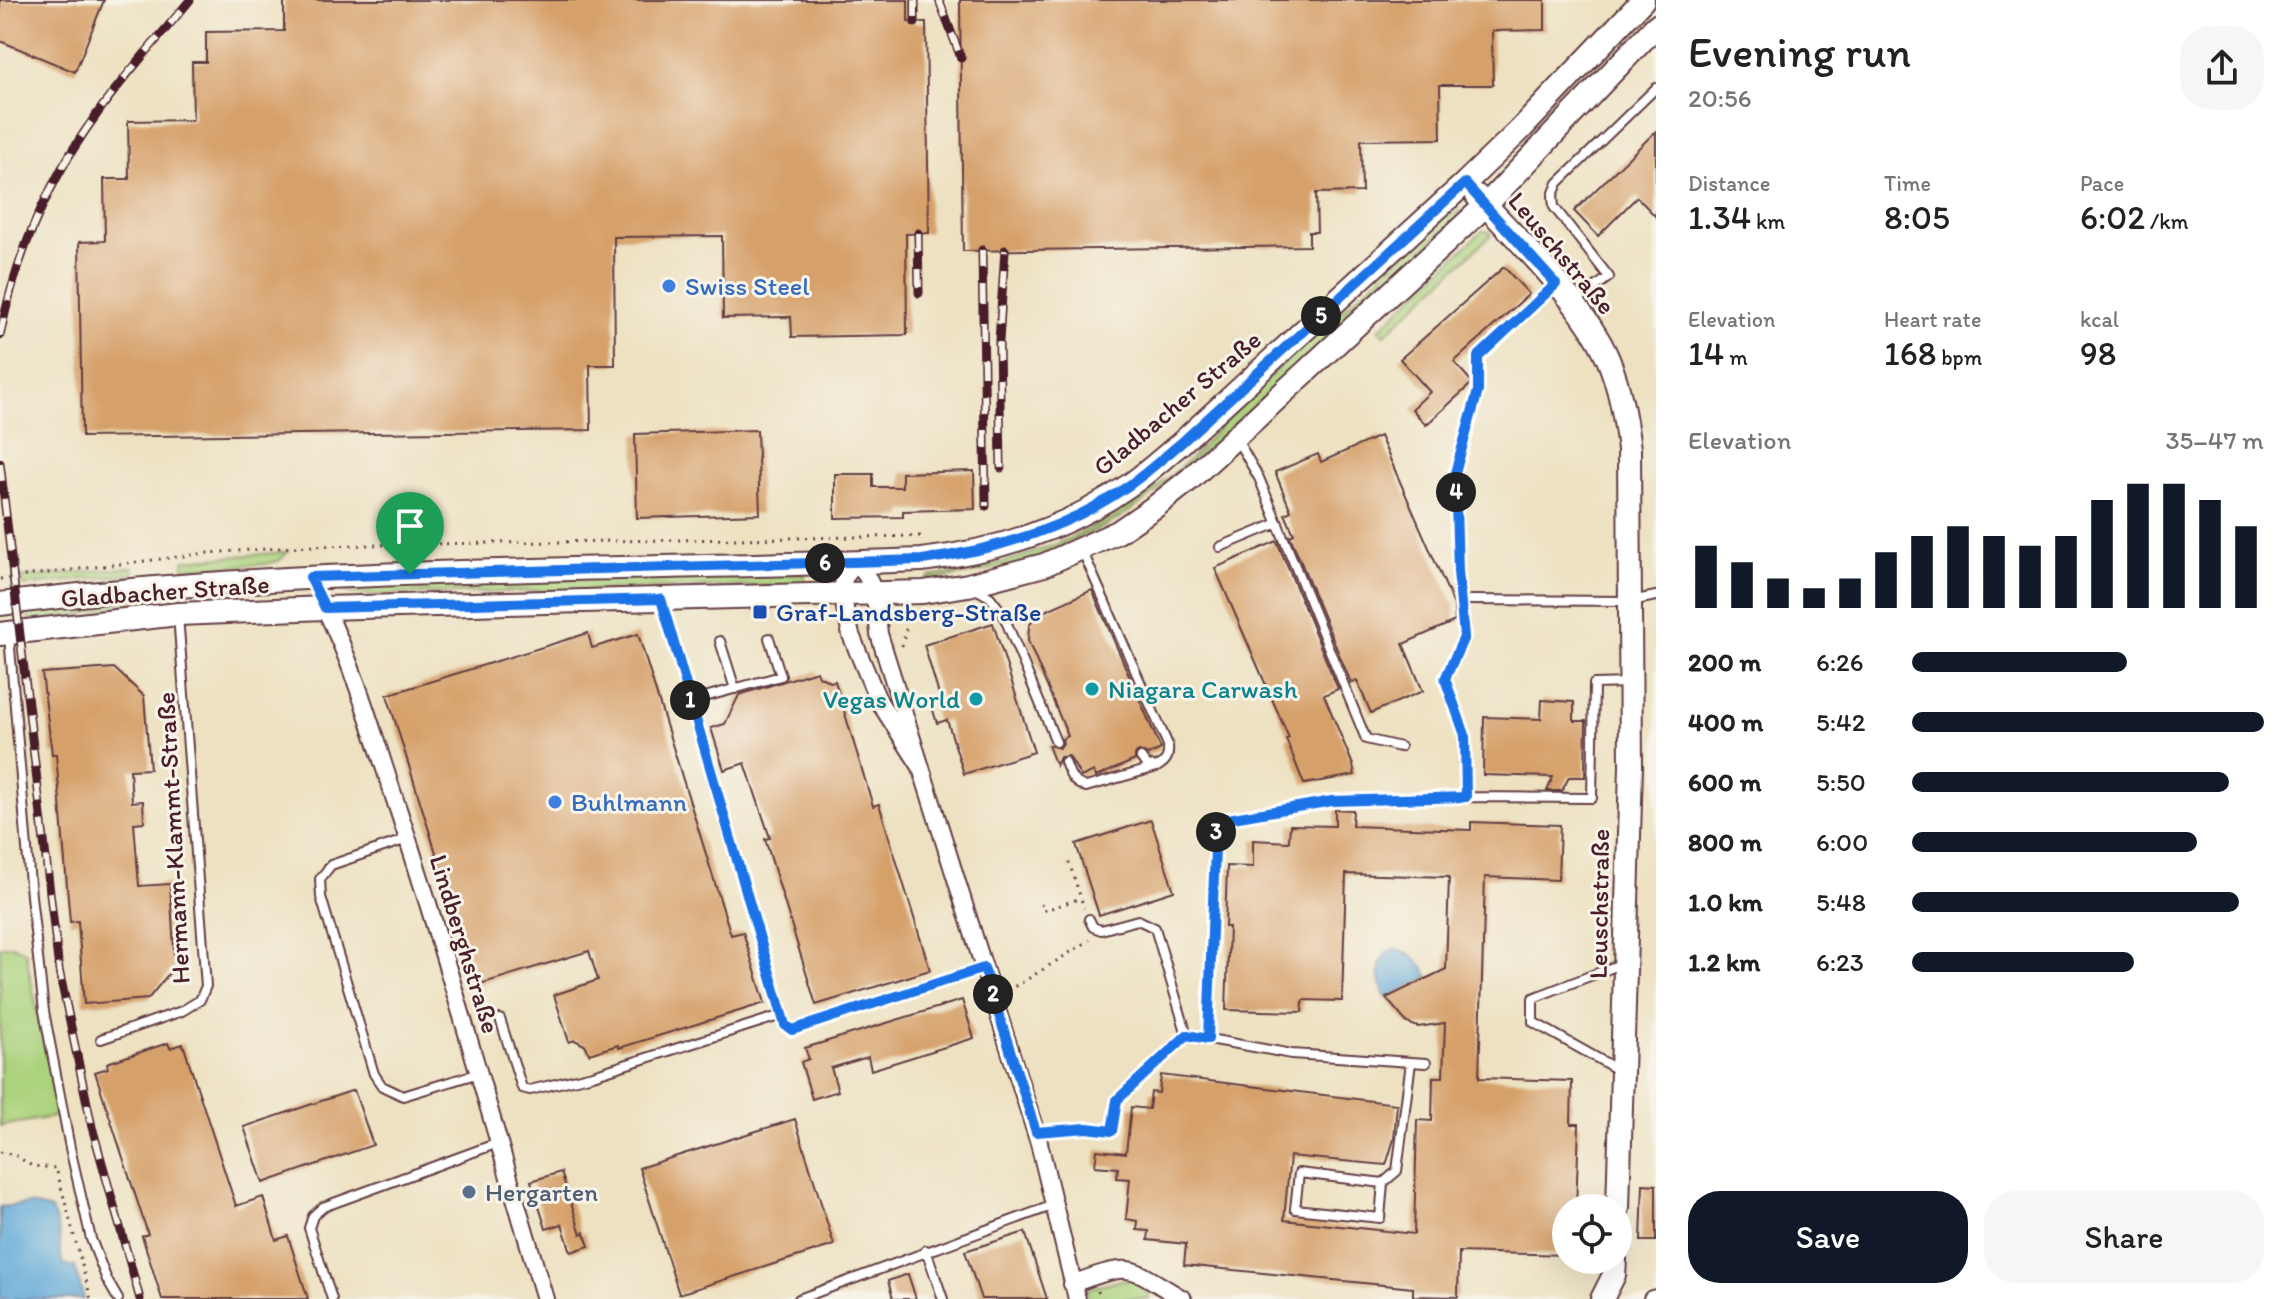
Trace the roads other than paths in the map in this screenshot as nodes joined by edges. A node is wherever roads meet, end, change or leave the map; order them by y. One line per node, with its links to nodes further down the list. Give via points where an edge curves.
1 (1643, 0): 4 (main road, Gladbacher Straße)
2 (1656, 26): 5 (main road, Gladbacher Straße)
3 (1656, 88): 7 (lane, via 1558,183 1553,195 1554,207 1609,277)
4 (1465, 183): 5 (main road, Leuschstraße); 12 (main road, Gladbacher Straße, via 1131,484 1079,516 1027,538 922,560)
5 (1486, 205): 6 (main road, Leuschstraße); 8 (main road, Gladbacher Straße)
6 (1556, 284): 7 (main road, Leuschstraße); 38 (lane, via 1478,357 1478,391 1455,473 1464,637 1445,679 1465,735)
7 (1573, 303): 20 (main road, Leuschstraße, via 1607,357 1624,415)
8 (1236, 437): 9 (lane); 11 (main road, Gladbacher Straße, via 1156,506)
9 (1278, 523): 10 (lane); 31 (lane, via 1366,739)
10 (1220, 547)
11 (1082, 550): 14 (main road, Gladbacher Straße); 35 (lane, via 1168,745 1166,762)
12 (856, 563): 13 (main road, Gladbacher Straße); 15 (street, via 844,578); 16 (street, via 868,575)
13 (310, 577): 21 (main road, Gladbacher Straße, via 177,584); 22 (main road)
14 (968, 585): 16 (main road, Gladbacher Straße); 30 (lane, via 990,597 1003,614)
15 (842, 595): 16 (main road, Gladbacher Straße); 18 (main road, Gladbacher Straße); 34 (street, via 851,635 878,700)
16 (874, 595): 34 (street, via 879,634)
17 (1656, 596): 20 (lane)
18 (661, 599): 22 (main road, Gladbacher Straße); 29 (lane)
19 (1470, 600): 20 (lane)
20 (1631, 601): 27 (main road, Leuschstraße)
21 (0, 604)
22 (325, 608): 23 (main road, Gladbacher Straße); 39 (street, Lindberghstraße, via 343,644)
23 (178, 614): 24 (main road, Gladbacher Straße); 46 (lane, Hermann-Klammt-Straße, via 206,986 200,1000 182,1011)
24 (4, 634): 61 (lane, via 44,1011 91,1239)
25 (769, 638): 28 (lane, via 781,676)
26 (720, 641): 28 (lane)
27 (1631, 683): 38 (lane, via 1594,684 1592,798); 41 (main road, Leuschstraße)
28 (735, 689): 29 (lane)
29 (690, 701): 43 (lane)
30 (1056, 742)
31 (1400, 747)
32 (1141, 758): 35 (lane)
33 (1065, 762): 37 (lane, via 1077,784)
34 (921, 767): 42 (street)
35 (1157, 767): 37 (lane)
36 (1104, 774): 37 (lane)
37 (1099, 784)
38 (1466, 797): 47 (lane, via 1332,801 1216,821)
39 (407, 839): 50 (street, Lindberghstraße); 50 (lane, via 331,865 320,879 374,1074 382,1086 403,1096)
40 (1089, 919): 45 (lane, via 1101,930 1138,920 1155,928)
41 (1626, 962): 51 (main road, Leuschstraße); 51 (lane, via 1533,998 1533,1022)
42 (984, 968): 43 (lane, via 792,1030); 52 (street)
43 (782, 1015): 44 (lane, via 530,1090 522,1088)
44 (500, 1019)
45 (1187, 1035): 47 (lane); 52 (lane, via 1117,1100 1112,1131)
46 (101, 1039)
47 (1208, 1039): 48 (lane, via 1292,1054)
48 (1411, 1062): 49 (lane); 54 (lane, via 1397,1171)
49 (1426, 1063)
50 (480, 1072): 53 (street, Lindberghstraße)
51 (1623, 1072): 55 (main road, Leuschstraße)
52 (1036, 1132): 56 (street)
53 (499, 1143): 62 (lane, via 323,1207 313,1216 309,1228); 63 (street, Lindberghstraße)
54 (1383, 1183): 54 (lane, via 1299,1173 1295,1209 1380,1218)
55 (1619, 1194)
56 (1054, 1204): 57 (lane); 59 (street)
57 (926, 1250): 64 (lane); 65 (lane)
58 (1614, 1274): 60 (main road)
59 (1074, 1291): 66 (street, via 1124,1268 1143,1273)
60 (1607, 1298)
61 (118, 1299)
62 (332, 1299)
63 (545, 1299)
64 (799, 1299)
65 (943, 1299)
66 (1183, 1299)

